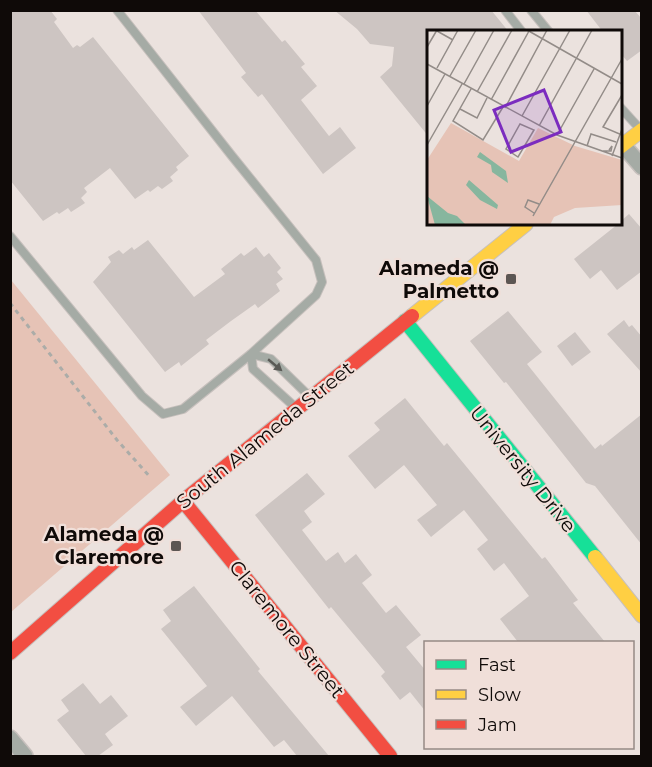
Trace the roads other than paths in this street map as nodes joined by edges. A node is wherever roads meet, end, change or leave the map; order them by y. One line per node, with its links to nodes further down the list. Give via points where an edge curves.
1 (117, 10): 13 (lane, via 316,260 322,282 316,295)
2 (505, 10): 4 (lane)
3 (531, 10): 5 (lane)
4 (520, 30)
5 (547, 30)
6 (622, 108): 7 (lane)
7 (642, 130): 8 (street)
8 (622, 146): 9 (street)
9 (642, 168)
10 (525, 225): 12 (street, South Alameda Street)
11 (10, 236): 13 (lane, via 142,396 163,414 183,409)
12 (405, 321): 14 (street, South Alameda Street); 17 (street, University Drive)
13 (251, 354): 14 (lane, one-way to 14, via 271,359); 15 (lane, via 253,369)
14 (310, 397): 15 (street, South Alameda Street)
15 (297, 408): 16 (street, South Alameda Street)
16 (183, 501): 18 (street, South Alameda Street); 21 (street, Claremore Street)
17 (642, 616)
18 (10, 653)
19 (10, 738): 20 (street)
20 (25, 756)
21 (390, 756)

